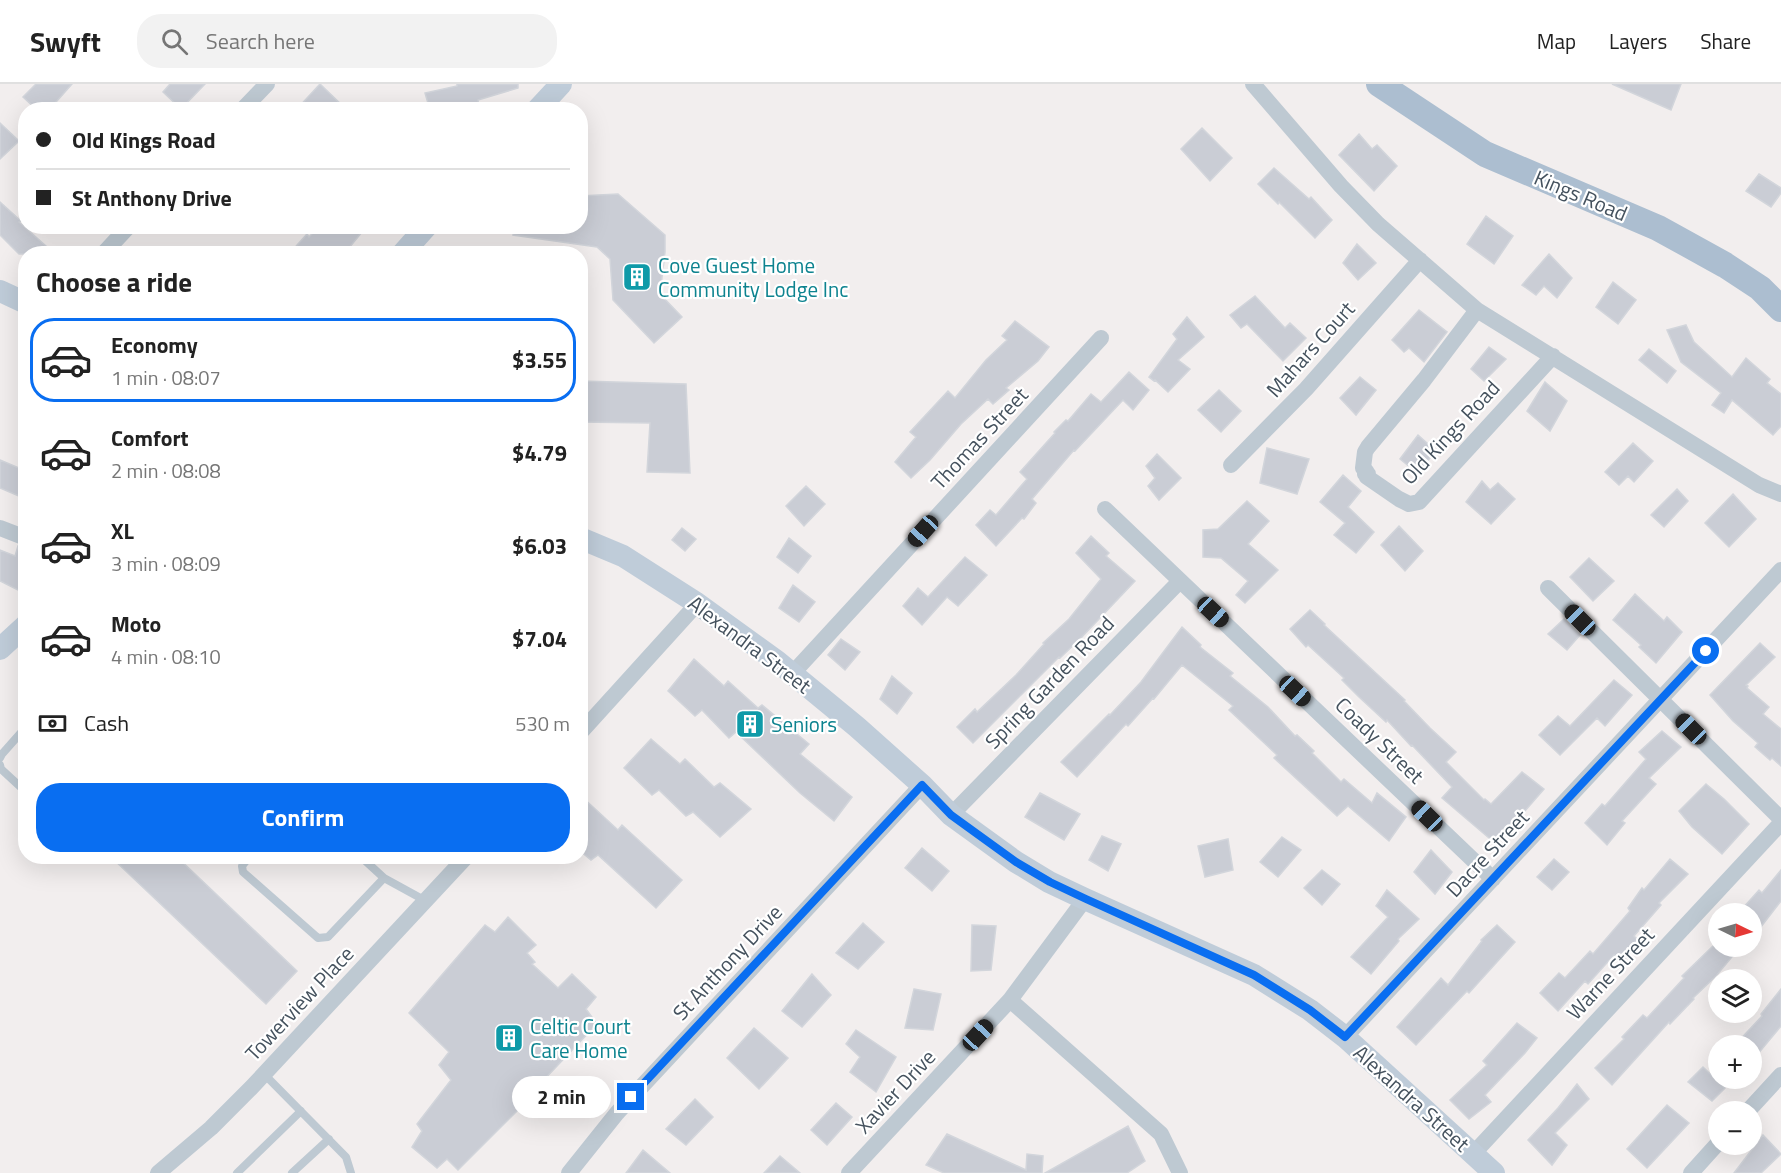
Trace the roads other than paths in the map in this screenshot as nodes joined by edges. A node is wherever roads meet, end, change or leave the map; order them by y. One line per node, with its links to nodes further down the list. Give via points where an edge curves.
1 (267, 84): 5 (street)
2 (561, 84): 6 (main road)
3 (1253, 84): 11 (street, via 1341,186)
4 (1379, 84): 14 (main road, Kings Road, via 1485,154 1658,228 1731,268)
5 (250, 102)
6 (544, 102)
7 (122, 234): 9 (street)
8 (421, 234): 10 (main road)
9 (110, 246)
10 (409, 246)
11 (1420, 260): 15 (street); 18 (street, Mahars Court)
12 (0, 291): 13 (main road)
13 (18, 299)
14 (1781, 309)
15 (1477, 310): 17 (street); 17 (street, Old Kings Road, via 1365,452 1363,468 1367,477 1399,499 1409,504 1419,502)
16 (1101, 338): 30 (street, Thomas Street)
17 (1553, 356): 19 (street, via 1758,485)
18 (1231, 465)
19 (1781, 494)
20 (1105, 509): 25 (street, Coady Street)
21 (0, 528): 22 (street)
22 (18, 535)
23 (588, 541): 27 (main road, Alexandra Street, via 623,556)
24 (1781, 570): 31 (street)
25 (1180, 581): 38 (street, Spring Garden Road); 44 (street, Coady Street)
26 (1548, 588): 31 (street)
27 (697, 604): 30 (main road, Alexandra Street); 32 (street)
28 (18, 632): 29 (main road)
29 (0, 649)
30 (792, 674): 37 (main road, Alexandra Street)
31 (1661, 700): 39 (street); 44 (street, Dacre Street)
32 (588, 724)
33 (18, 736): 34 (lane)
34 (0, 758)
35 (0, 765): 36 (lane)
36 (18, 785)
37 (922, 785): 38 (main road, Alexandra Street); 60 (street, St Anthony Drive, via 617,1113)
38 (951, 815): 45 (main road, Alexandra Street, via 1016,862)
39 (1781, 821): 54 (street, Warne Street)
40 (244, 864): 43 (lane, via 243,872 322,939 328,938)
41 (369, 864): 43 (lane)
42 (460, 864): 46 (street, Towerview Place)
43 (384, 878): 46 (lane)
44 (1493, 879): 48 (street, Dacre Street)
45 (1086, 899): 47 (street, Xavier Drive); 48 (main road, Alexandra Street, via 1254,975)
46 (426, 901): 49 (street, Towerview Place)
47 (1010, 1000): 61 (street, Xavier Drive); 62 (street, via 1161,1134)
48 (1345, 1037): 54 (main road, Alexandra Street)
49 (264, 1074): 52 (lane); 56 (street, Towerview Place, via 211,1128)
50 (1781, 1075): 51 (street)
51 (1757, 1101)
52 (301, 1111): 53 (lane); 57 (lane)
53 (329, 1139): 58 (lane); 59 (lane, via 346,1157)
54 (1473, 1154): 63 (main road, Alexandra Street)
55 (1708, 1154): 64 (street)
56 (158, 1173)
57 (237, 1173)
58 (292, 1173)
59 (351, 1173)
60 (570, 1173)
61 (849, 1173)
62 (1179, 1173)
63 (1494, 1173)
64 (1691, 1173)

